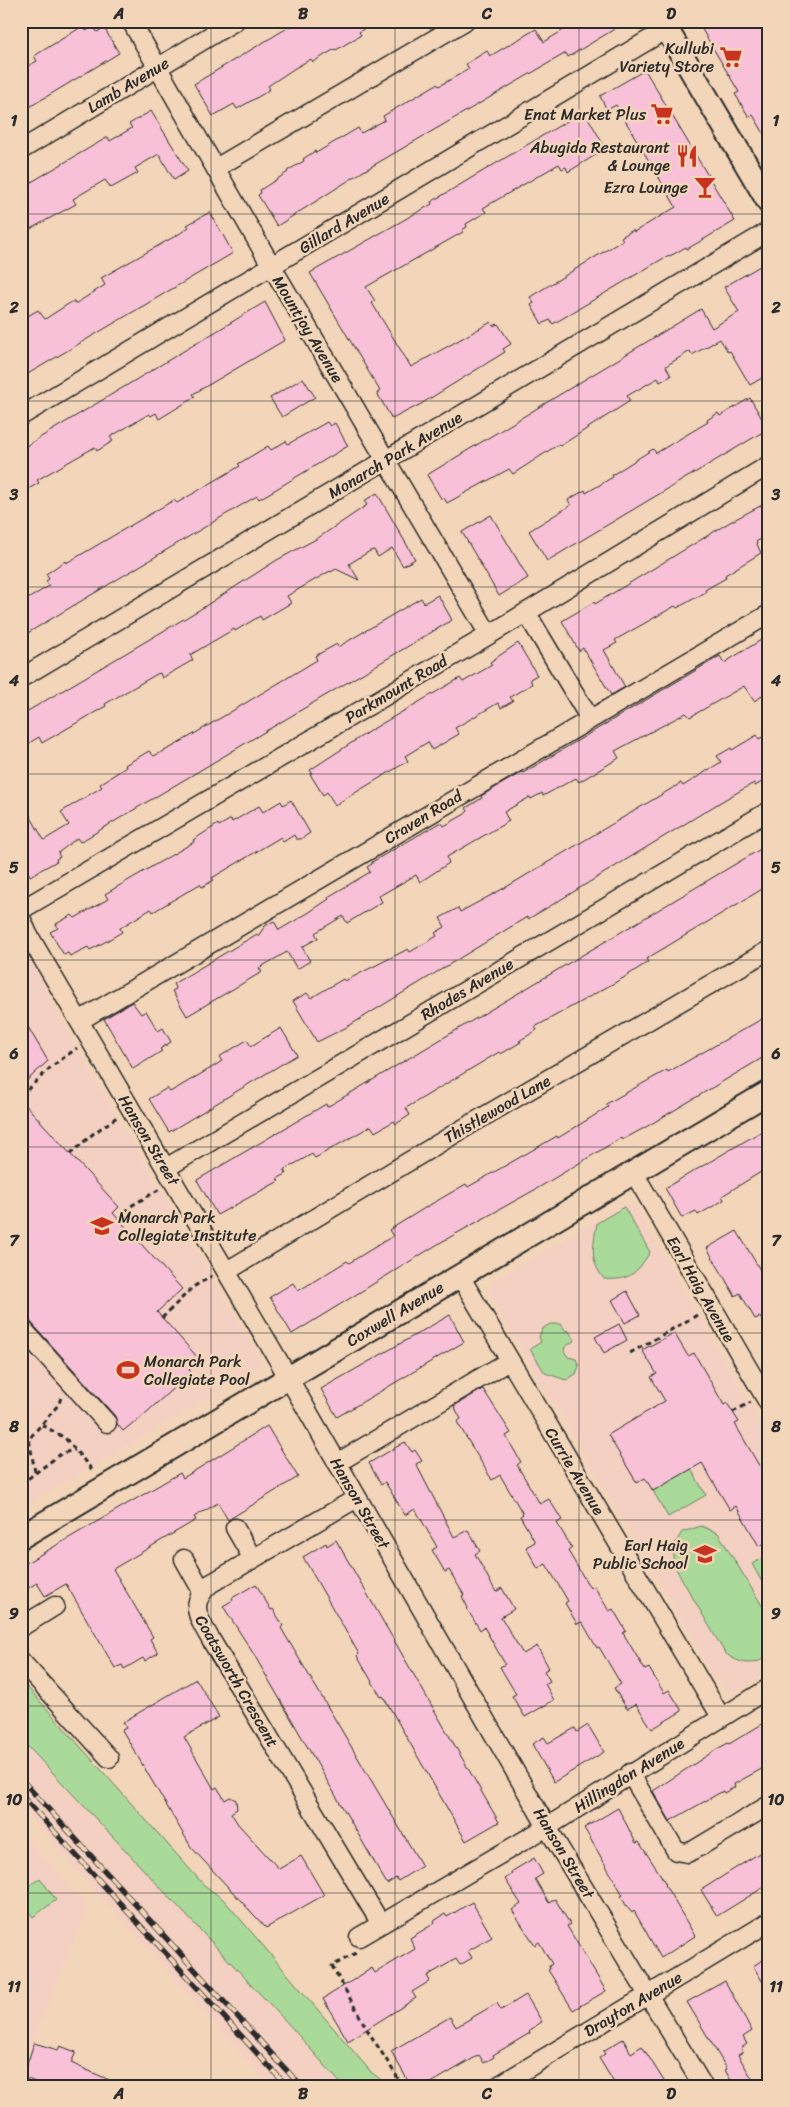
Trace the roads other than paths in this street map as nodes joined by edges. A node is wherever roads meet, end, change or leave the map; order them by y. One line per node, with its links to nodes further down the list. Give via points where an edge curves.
1 (131, 21): 5 (street, Mountjoy Avenue)
2 (235, 21): 5 (street, Lamb Avenue)
3 (465, 21): 7 (street)
4 (664, 25): 8 (main road); 10 (street, Gillard Avenue)
5 (158, 68): 6 (street, Lamb Avenue); 7 (street, Mountjoy Avenue)
6 (21, 150)
7 (216, 168): 10 (street, Mountjoy Avenue)
8 (769, 203)
9 (769, 232): 12 (street, Monarch Park Avenue)
10 (272, 267): 11 (street, Gillard Avenue); 12 (street, Mountjoy Avenue)
11 (21, 416)
12 (386, 461): 16 (street, Mountjoy Avenue); 17 (street, Monarch Park Avenue)
13 (769, 465): 14 (street, Parkmount Road)
14 (526, 612): 16 (street, Parkmount Road); 18 (street)
15 (769, 614): 18 (street, Craven Road)
16 (489, 635): 20 (street, Parkmount Road)
17 (21, 678)
18 (590, 719): 23 (street, Craven Road)
19 (769, 811): 25 (street, Rhodes Avenue)
20 (21, 910)
21 (21, 918): 23 (street, Hanson Street)
22 (769, 950): 27 (street, Thistlewood Lane)
23 (79, 1021): 25 (street, Hanson Street)
24 (769, 1092): 26 (main road, Coxwell Avenue)
25 (166, 1168): 27 (street, Hanson Street)
26 (634, 1173): 28 (main road, Coxwell Avenue); 32 (street, Earl Haig Avenue)
27 (220, 1273): 31 (street, Hanson Street)
28 (460, 1276): 30 (street, Currie Avenue); 31 (main road, Coxwell Avenue)
29 (21, 1327): 33 (street)
30 (510, 1361): 34 (street); 45 (street, Currie Avenue)
31 (289, 1378): 34 (street, Hanson Street); 37 (main road, Coxwell Avenue)
32 (769, 1404)
33 (107, 1423)
34 (337, 1463): 35 (street, Hanson Street)
35 (357, 1498): 39 (street, Coatsworth Crescent); 49 (street, Hanson Street)
36 (235, 1528): 39 (street)
37 (21, 1537)
38 (184, 1558): 40 (street)
39 (253, 1559): 40 (street, Coatsworth Crescent)
40 (202, 1591): 51 (street, Coatsworth Crescent, via 197,1603 198,1616)
41 (55, 1606): 42 (street)
42 (21, 1628)
43 (21, 1662): 46 (street)
44 (769, 1688): 45 (street, Hillingdon Avenue)
45 (721, 1717): 47 (street, Hillingdon Avenue)
46 (109, 1758)
47 (630, 1773): 48 (street, via 676,1851 682,1854); 49 (street, Hillingdon Avenue)
48 (769, 1805)
49 (547, 1827): 51 (street, Hillingdon Avenue); 53 (street, Hanson Street)
50 (769, 1922): 53 (street, Drayton Avenue)
51 (381, 1924): 52 (street, Hillingdon Avenue)
52 (360, 1944)
53 (650, 1994): 54 (street, Drayton Avenue); 55 (street, Hanson Street)
54 (498, 2086)
55 (703, 2086)

